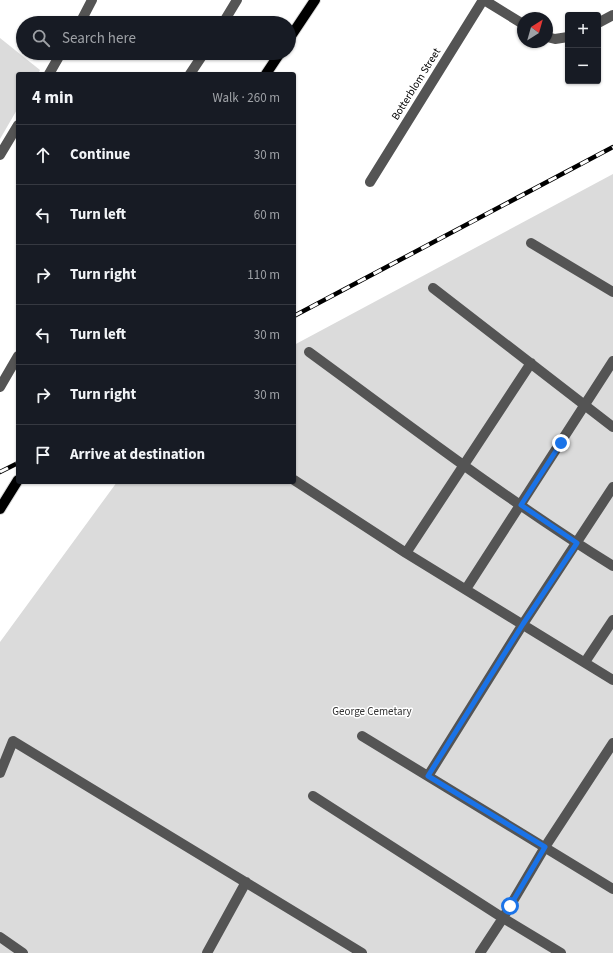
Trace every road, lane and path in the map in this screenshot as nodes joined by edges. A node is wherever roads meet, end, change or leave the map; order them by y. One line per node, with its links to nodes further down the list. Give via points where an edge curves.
1 (92, 0): 6 (street)
2 (237, 0): 7 (street)
3 (314, 0): 10 (main road)
4 (484, 0): 8 (street); 21 (street, Botterblom Street)
5 (613, 15): 9 (street)
6 (84, 16)
7 (227, 16)
8 (517, 20)
9 (601, 21)
10 (296, 28)
11 (565, 37): 12 (street)
12 (553, 38)
13 (57, 60): 16 (street)
14 (199, 60): 17 (street)
15 (275, 60): 18 (main road)
16 (50, 72)
17 (191, 72)
18 (267, 72)
19 (16, 128): 20 (street)
20 (0, 155)
21 (370, 182)
22 (531, 243): 24 (street)
23 (433, 288): 28 (street)
24 (613, 292)
25 (309, 352): 32 (street)
26 (16, 359): 29 (street)
27 (613, 361): 30 (street)
28 (531, 363): 30 (street); 32 (street)
29 (0, 387)
30 (585, 406): 31 (street); 36 (street)
31 (613, 427)
32 (464, 465): 36 (street); 39 (street)
33 (296, 481): 39 (street)
34 (16, 483): 37 (main road)
35 (613, 488): 38 (street)
36 (521, 505): 38 (street); 41 (street)
37 (0, 509)
38 (577, 543): 40 (street); 43 (street)
39 (406, 553): 41 (street)
40 (613, 566)
41 (466, 589): 43 (street)
42 (613, 620): 44 (street)
43 (523, 624): 44 (street); 49 (street)
44 (585, 662): 45 (street)
45 (613, 680)
46 (362, 736): 49 (street)
47 (613, 743): 51 (street)
48 (0, 773): 52 (street, via 13,741)
49 (428, 776): 51 (street)
50 (313, 796): 54 (street)
51 (545, 847): 53 (street); 54 (street)
52 (246, 882): 57 (street); 58 (street)
53 (613, 889)
54 (503, 918): 59 (street); 60 (street)
55 (0, 936): 56 (street)
56 (23, 953)
57 (207, 953)
58 (362, 953)
59 (480, 953)
60 (560, 953)

